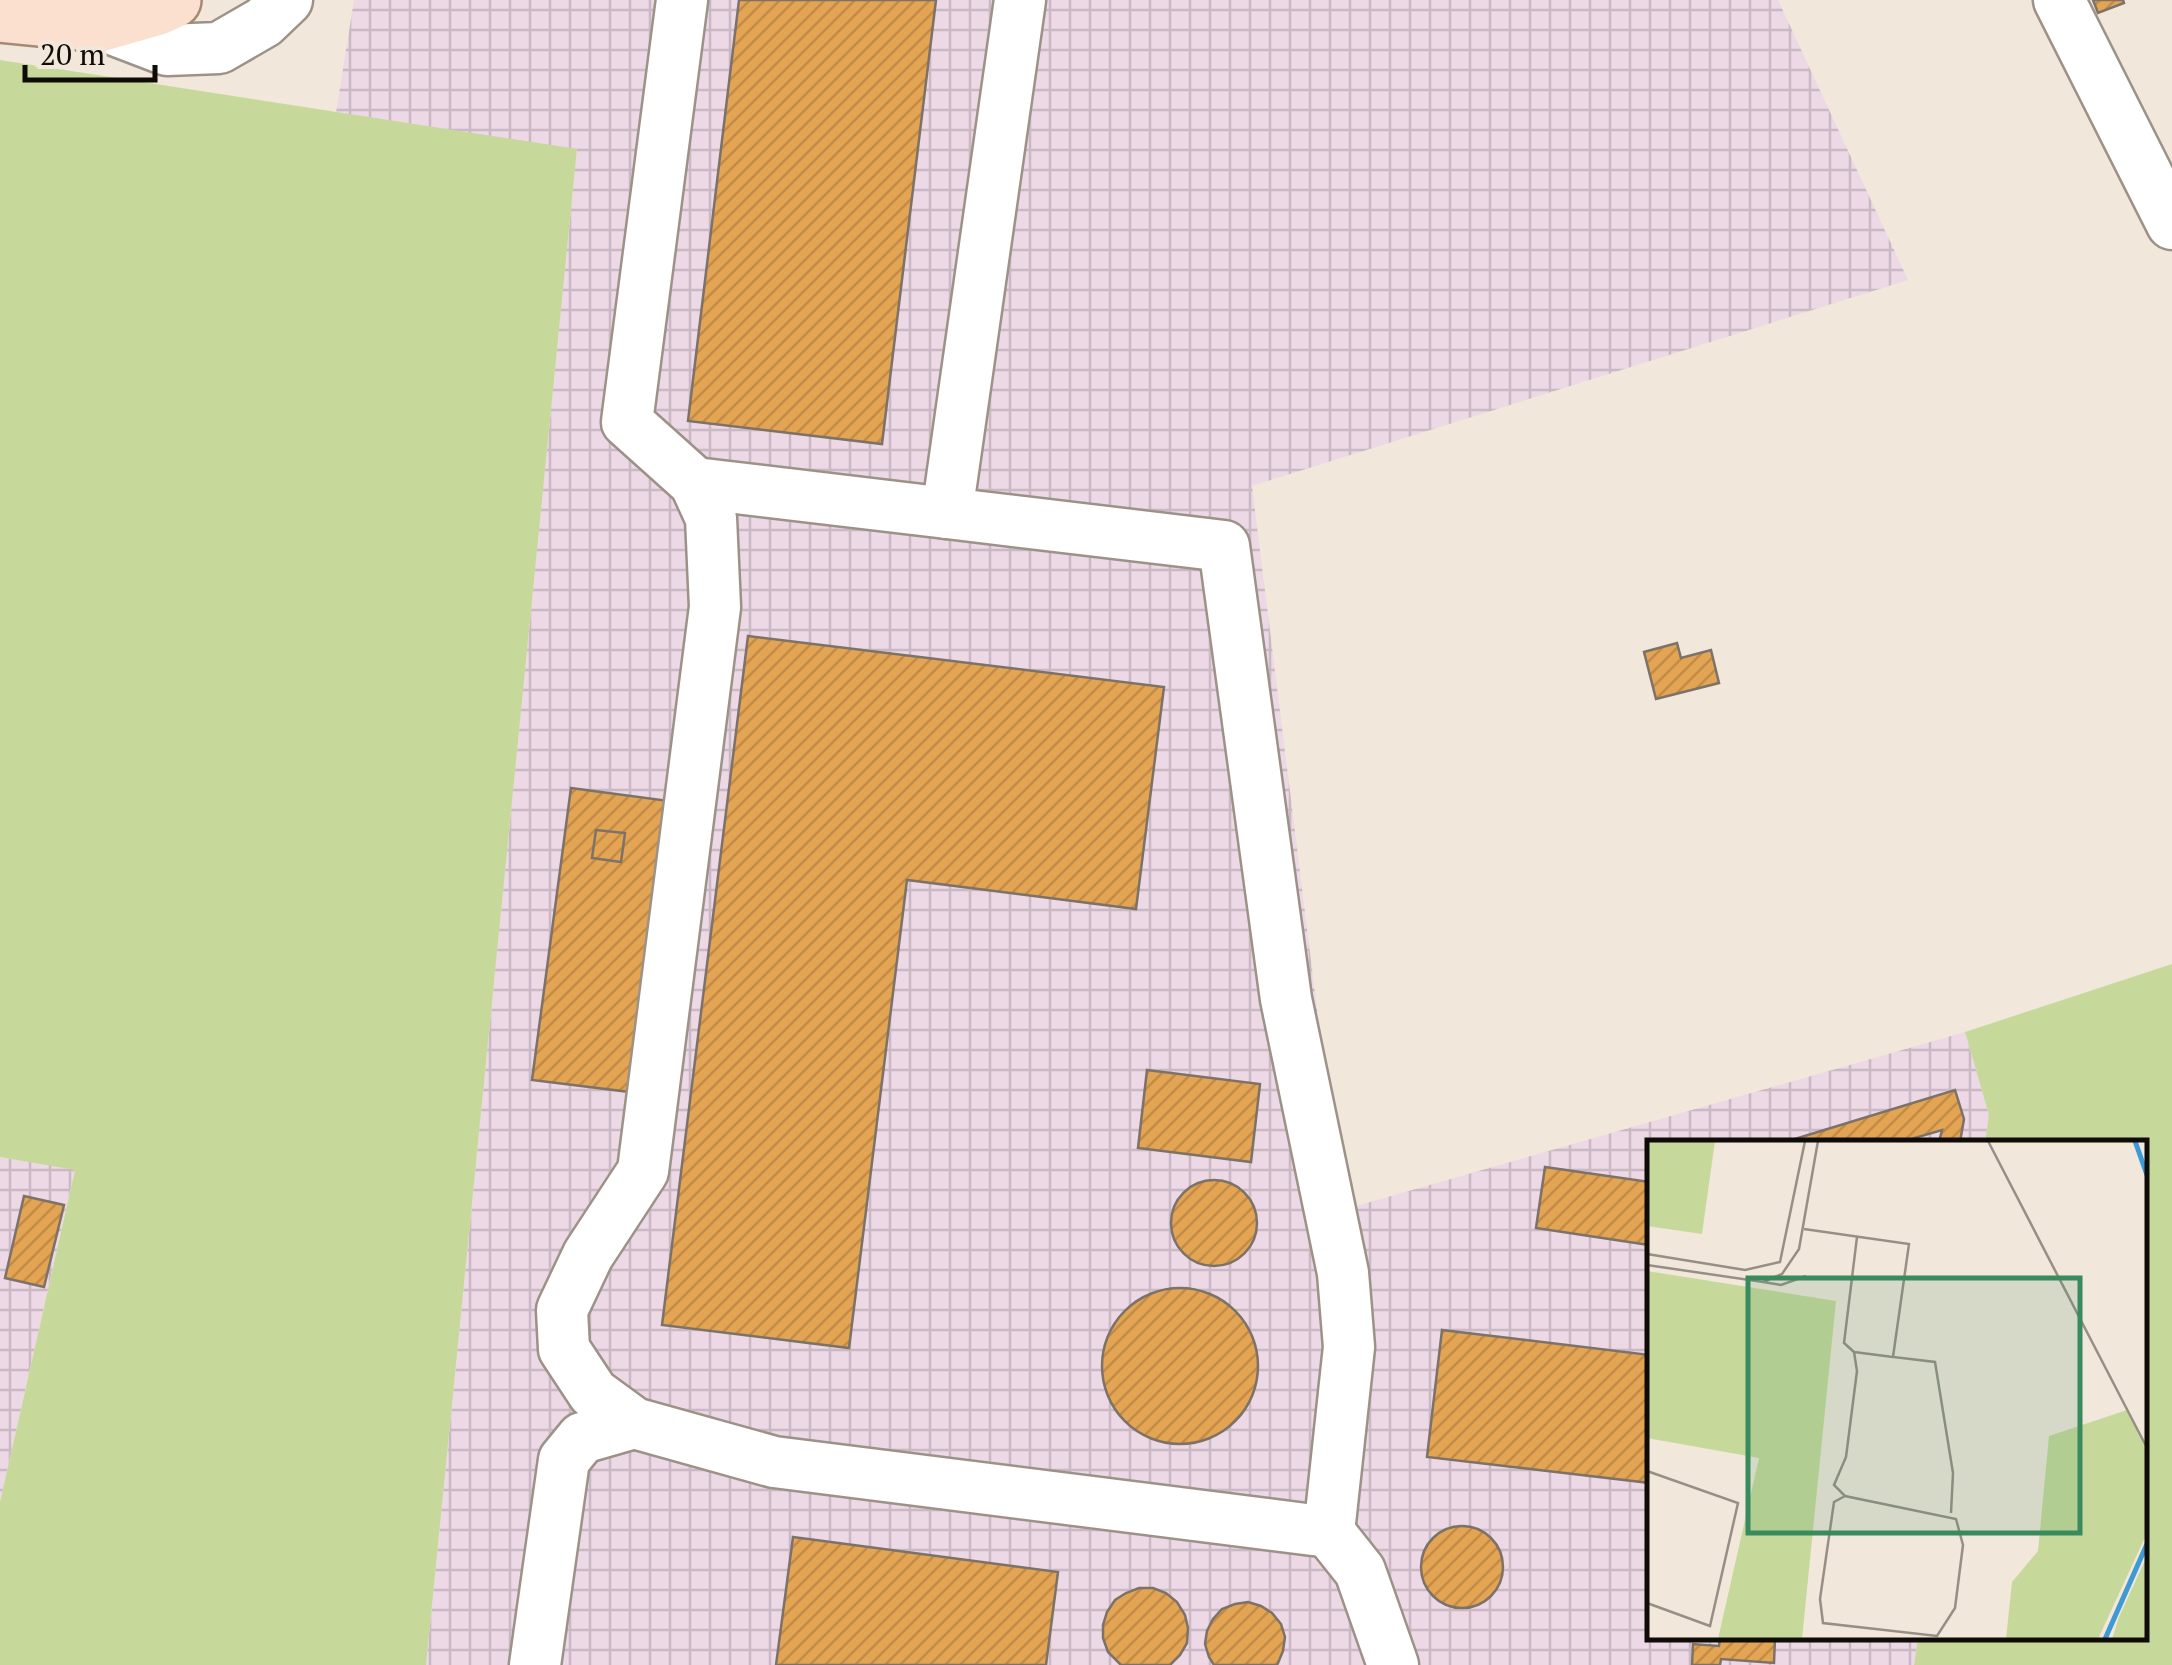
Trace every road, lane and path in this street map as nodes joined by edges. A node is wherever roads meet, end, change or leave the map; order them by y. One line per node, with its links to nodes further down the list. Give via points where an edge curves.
1 (173, 0): 7 (main road)
2 (286, 0): 7 (lane, via 264,22 218,48 166,50)
3 (682, 0): 9 (lane, via 628,422)
4 (1020, 0): 10 (lane)
5 (2058, 0): 8 (lane)
6 (0, 14): 7 (main road)
7 (99, 24)
8 (2172, 224)
9 (696, 483): 10 (lane); 11 (lane, via 711,518 715,607 643,1170 562,1310 564,1349 593,1392)
10 (947, 514): 12 (lane, via 1224,546 1286,999 1342,1273 1349,1347)
11 (634, 1423): 12 (lane, via 774,1462); 13 (lane, via 582,1438 564,1460)
12 (1329, 1532): 14 (lane, via 1360,1571)
13 (535, 1665)
14 (1393, 1665)

